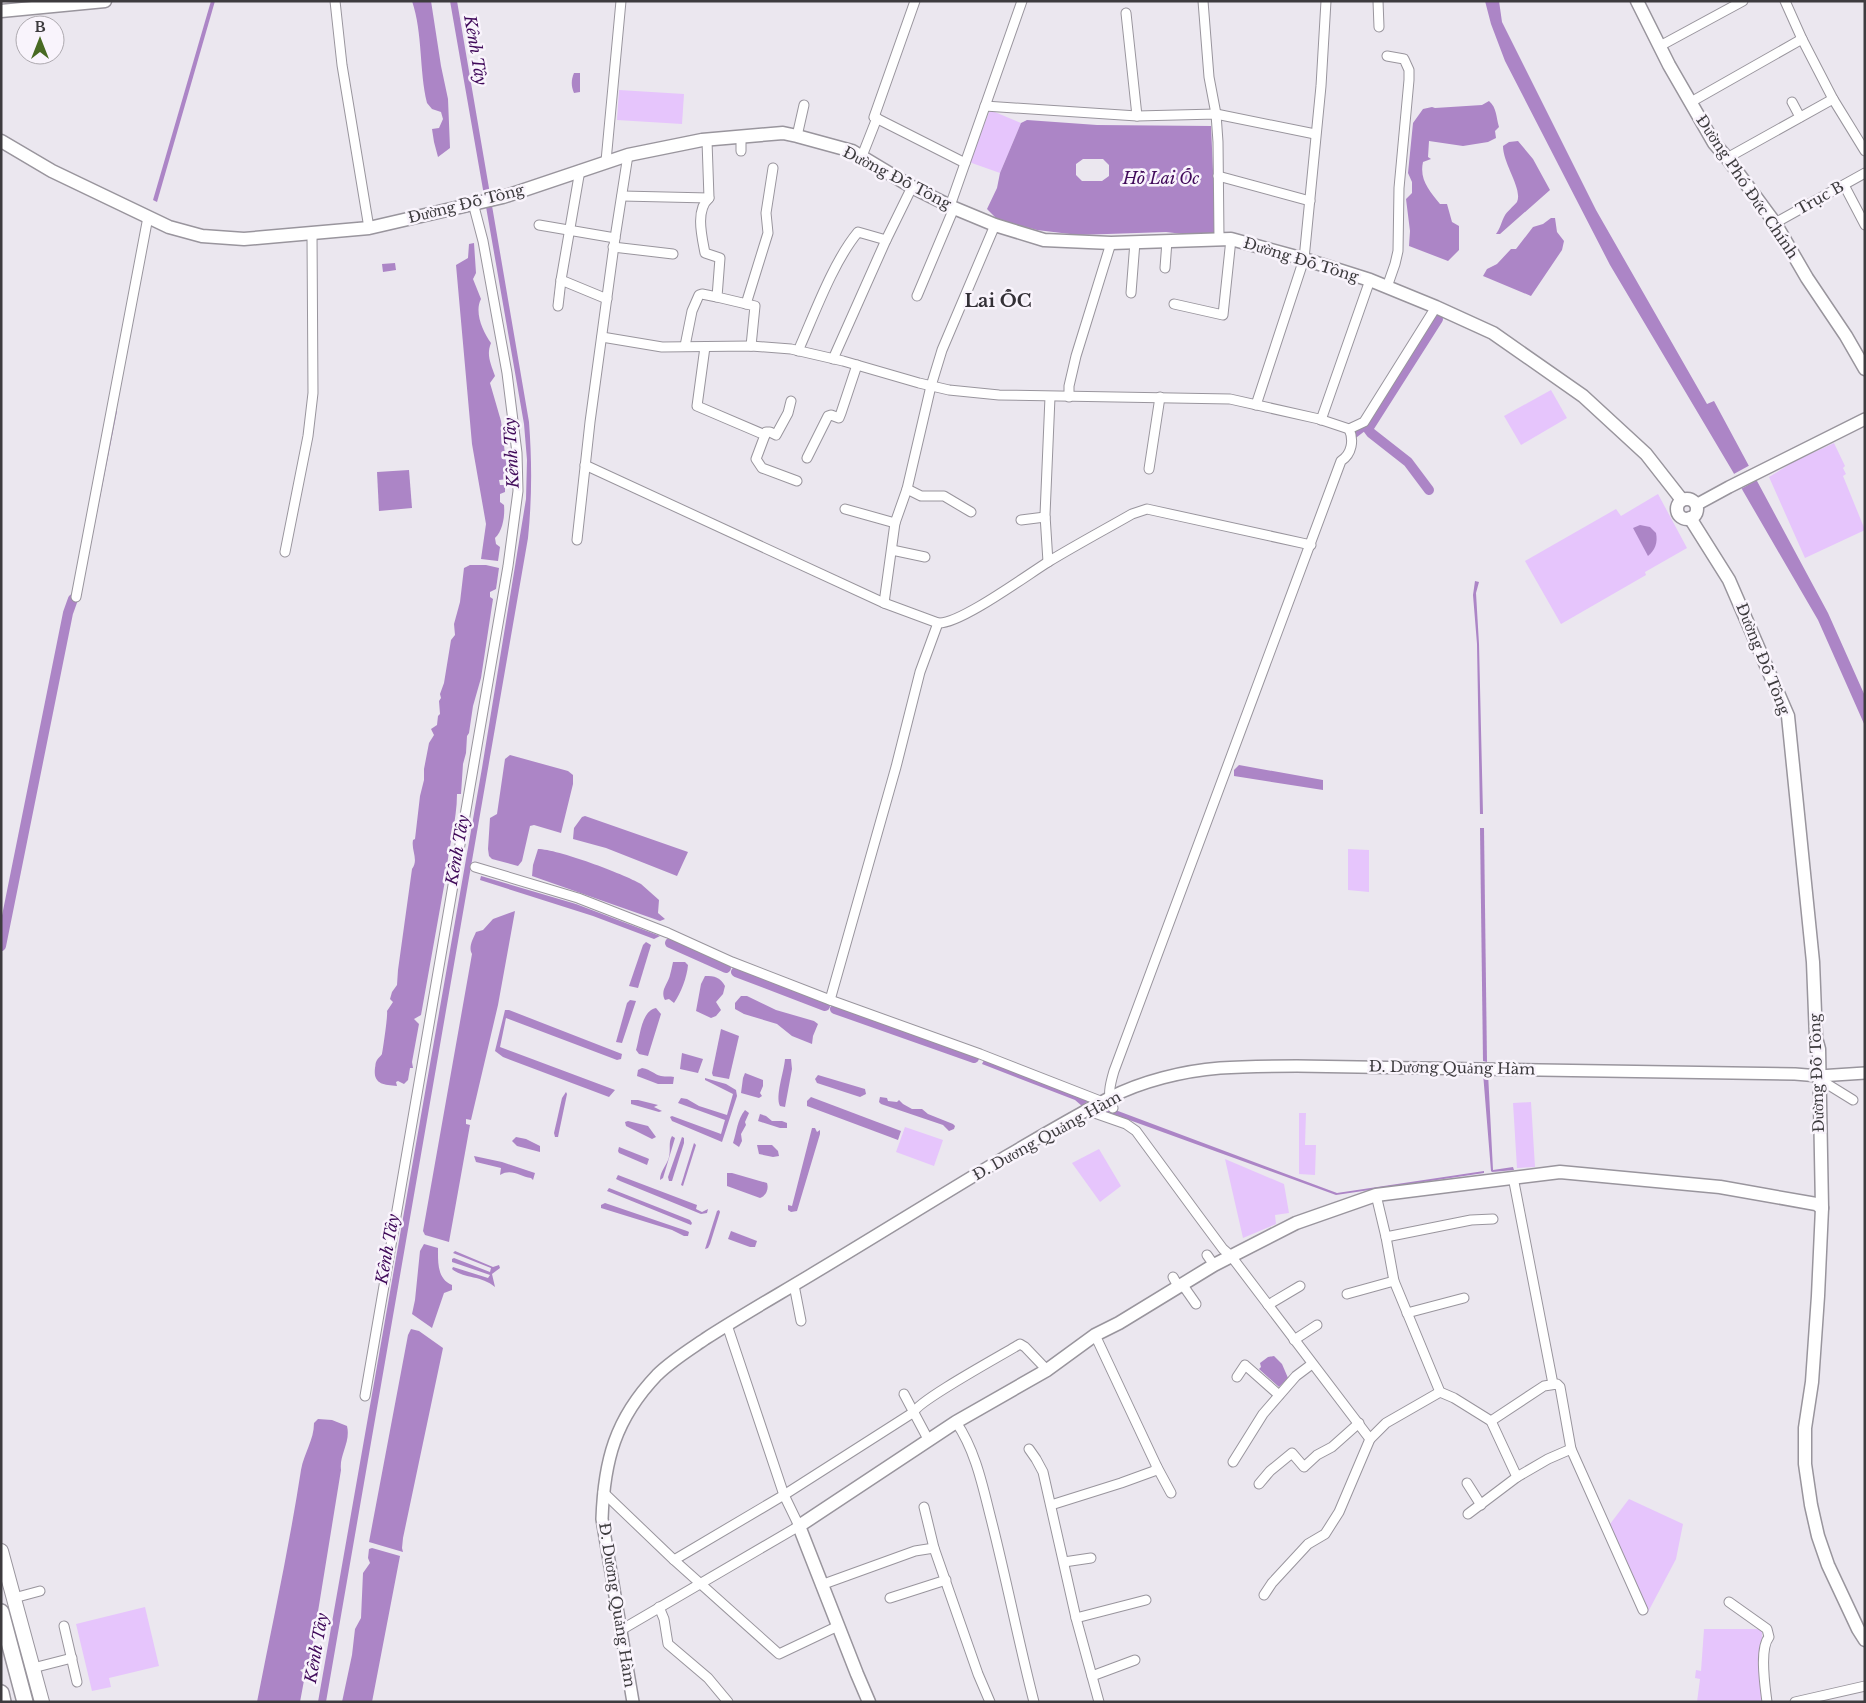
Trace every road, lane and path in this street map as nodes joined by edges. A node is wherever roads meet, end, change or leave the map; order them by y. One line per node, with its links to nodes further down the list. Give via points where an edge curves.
1 (105, 1): 12 (main road)
2 (334, 1): 55 (street)
3 (620, 1): 37 (street)
4 (915, 1): 26 (street, via 874,116)
5 (1022, 1): 22 (street)
6 (1203, 1): 23 (street, via 1209,77)
7 (1326, 1): 27 (street)
8 (1378, 1): 14 (street)
9 (1637, 1): 16 (main road, Đường Phó Đức Chính)
10 (1743, 1): 16 (street)
11 (1785, 1): 15 (street)
12 (1, 12)
13 (1126, 13): 24 (street)
14 (1379, 26)
15 (1802, 39): 18 (street); 19 (street)
16 (1660, 46): 19 (main road, Đường Phó Đức Chính)
17 (1387, 56): 69 (street, via 1404,59 1409,80 1399,188 1398,251)
18 (1833, 99): 25 (street); 33 (street)
19 (1691, 102): 36 (main road, Đường Phó Đức Chính, via 1714,143)
20 (1792, 102): 25 (street)
21 (804, 105): 28 (street)
22 (985, 106): 24 (street); 38 (street)
23 (1216, 114): 24 (street); 27 (street); 42 (street)
24 (1137, 116)
25 (1800, 117): 36 (street)
26 (877, 118): 35 (street); 38 (street)
27 (1315, 134): 47 (street)
28 (797, 136): 29 (main road, Đường Đỗ Tông, via 783,133); 35 (main road, Đường Đỗ Tông)
29 (741, 137): 31 (main road, Đường Đỗ Tông); 32 (street)
30 (1, 141): 50 (main road, Đường Đỗ Tông, via 52,172)
31 (707, 141): 34 (main road, Đường Đỗ Tông); 46 (street)
32 (740, 150)
33 (1865, 151)
34 (628, 155): 37 (main road, Đường Đỗ Tông); 45 (street)
35 (862, 156): 44 (main road, Đường Đỗ Tông)
36 (1727, 158): 51 (main road, Đường Phó Đức Chính)
37 (606, 161): 40 (main road, Đường Đỗ Tông)
38 (965, 163): 49 (street)
39 (774, 168): 74 (street, via 766,214 768,233)
40 (580, 170): 48 (main road, Đường Đỗ Tông, via 503,197); 56 (street)
41 (1865, 173): 43 (street, Trục B)
42 (1218, 176): 47 (street); 58 (street)
43 (1844, 185): 51 (street, Trục B); 54 (street)
44 (912, 187): 49 (main road, Đường Đỗ Tông); 59 (street)
45 (622, 196): 46 (street); 61 (street)
46 (709, 198): 71 (street, via 703,208 701,229 706,253 720,258)
47 (1310, 200): 65 (street)
48 (474, 203): 55 (main road, Đường Đỗ Tông); 152 (street, via 507,372 517,453 518,491)
49 (952, 207): 53 (main road, Đường Đỗ Tông); 72 (street)
50 (148, 217): 57 (main road, Đường Đỗ Tông, via 202,236 244,239); 115 (street)
51 (1775, 223): 85 (main road, Đường Phó Đức Chính)
52 (539, 225): 56 (street)
53 (995, 225): 63 (main road, Đường Đỗ Tông, via 1044,240); 86 (street, via 942,350)
54 (1865, 225)
55 (369, 228): 57 (main road, Đường Đỗ Tông)
56 (569, 230): 61 (street); 67 (street)
57 (312, 234): 112 (street, via 313,393 308,436)
58 (1224, 239): 60 (main road, Đường Đỗ Tông); 65 (main road, Đường Đỗ Tông); 75 (street, via 1223,315)
59 (886, 240): 82 (street, via 858,232 835,270); 83 (street)
60 (1167, 241): 62 (main road, Đường Đỗ Tông); 66 (street)
61 (614, 242): 64 (street); 73 (street)
62 (1136, 242): 63 (main road, Đường Đỗ Tông); 70 (street)
63 (1111, 243): 88 (street, via 1076,356)
64 (673, 254)
65 (1304, 259): 68 (main road, Đường Đỗ Tông); 91 (street)
66 (1166, 268)
67 (561, 280): 73 (street); 76 (street)
68 (1370, 280): 69 (main road, Đường Đỗ Tông); 93 (street)
69 (1387, 287): 77 (main road, Đường Đỗ Tông)
70 (1131, 293)
71 (717, 296): 74 (street); 79 (street, via 699,295 692,311)
72 (917, 296)
73 (607, 299): 78 (street)
74 (746, 304): 80 (street, via 755,306)
75 (1174, 304)
76 (558, 306)
77 (1436, 307): 94 (street, via 1364,422); 101 (main road, Đường Đỗ Tông, via 1493,332 1583,396 1646,454)
78 (602, 337): 79 (street, via 662,347); 97 (street)
79 (685, 346): 81 (street)
80 (751, 346): 81 (street); 82 (street)
81 (705, 347): 95 (street, via 697,406)
82 (798, 351): 83 (street)
83 (833, 359): 84 (street)
84 (857, 365): 86 (street); 96 (street, via 839,418 828,416)
85 (1865, 369)
86 (931, 386): 87 (street, via 999,395); 100 (street)
87 (1050, 397): 88 (street); 105 (street)
88 (1069, 397): 89 (street)
89 (1160, 397): 91 (street, via 1230,399); 98 (street)
90 (791, 402): 95 (street, via 776,435 766,432)
91 (1256, 405): 93 (street)
92 (1865, 419): 102 (street)
93 (1321, 420): 94 (street)
94 (1350, 429): 110 (street, via 1352,444 1341,461)
95 (765, 435): 99 (street, via 756,459 762,468)
96 (807, 458)
97 (585, 465): 109 (street); 116 (street)
98 (1149, 469)
99 (797, 481)
100 (907, 489): 104 (street, via 922,496 944,496); 108 (street)
101 (1682, 500): 102 (main road, via 1690,500); 106 (main road, via 1677,506 1678,514)
102 (1696, 505): 106 (main road, via 1696,512)
103 (845, 509): 108 (street)
104 (971, 512)
105 (1045, 517): 107 (street); 114 (street)
106 (1690, 518): 121 (main road, Đường Đỗ Tông, via 1729,580 1788,716 1813,962)
107 (1021, 520)
108 (895, 523): 111 (street)
109 (577, 540)
110 (1311, 545): 114 (street, via 1147,509 1132,514); 123 (street, via 1114,1071)
111 (892, 550): 113 (street); 116 (street)
112 (285, 552)
113 (925, 557)
114 (1048, 562): 117 (street, via 985,603 952,620)
115 (76, 597)
116 (884, 603): 117 (street)
117 (938, 623): 119 (street, via 920,672)
118 (475, 867): 119 (street, via 578,898)
119 (830, 1000): 123 (street)
120 (1865, 1073): 121 (street, Đ. Dương Quảng Hàm)
121 (1819, 1077): 122 (street); 123 (street, Đ. Dương Quảng Hàm, via 1297,1066 1219,1068 1142,1085); 127 (main road, Đường Đỗ Tông)
122 (1853, 1100)
123 (1108, 1103): 124 (street, Đ. Dương Quảng Hàm)
124 (1086, 1110): 130 (street, via 1136,1130 1196,1214); 133 (street, Đ. Dương Quảng Hàm)
125 (1513, 1177): 126 (main road); 127 (main road, via 1560,1172 1720,1186 1816,1204); 148 (street)
126 (1376, 1195): 129 (street); 130 (main road, via 1296,1223)
127 (1822, 1208): 195 (main road, Đường Đỗ Tông, via 1812,1382 1805,1428 1806,1464 1818,1536 1828,1565)
128 (1493, 1219): 129 (street, via 1471,1220)
129 (1386, 1237): 131 (street)
130 (1231, 1256): 132 (main road, via 1211,1260); 138 (street)
131 (1394, 1281): 135 (street); 139 (street)
132 (1178, 1282): 137 (street); 143 (main road, via 1119,1323)
133 (794, 1285): 140 (street); 141 (street, Đ. Dương Quảng Hàm)
134 (1300, 1286): 138 (street)
135 (1347, 1294)
136 (1464, 1298): 139 (street)
137 (1196, 1304)
138 (1268, 1305): 144 (street)
139 (1407, 1313): 149 (street)
140 (801, 1321)
141 (727, 1325): 166 (street, Đ. Dương Quảng Hàm, via 657,1374 638,1398 616,1433); 168 (street)
142 (1317, 1326): 144 (street)
143 (1095, 1335): 146 (main road); 162 (street)
144 (1294, 1340): 145 (street)
145 (1312, 1364): 151 (street); 156 (street)
146 (1047, 1370): 153 (street, via 1020,1344 933,1396); 155 (main road)
147 (1237, 1377): 151 (street, via 1245,1365)
148 (1553, 1384): 154 (street, via 1544,1386); 160 (street, via 1560,1388)
149 (1440, 1392): 154 (street); 157 (street, via 1386,1424)
150 (904, 1394): 153 (street)
151 (1279, 1395): 161 (street)
152 (365, 1396)
153 (914, 1412): 158 (street); 168 (street)
154 (1491, 1421): 163 (street)
155 (956, 1422): 158 (main road); 211 (street, via 965,1434 978,1470 1004,1567)
156 (1359, 1422): 157 (street); 165 (street, via 1304,1467 1292,1453)
157 (1370, 1439): 183 (street, via 1339,1512 1325,1534 1308,1544)
158 (929, 1441): 173 (main road)
159 (1029, 1449): 169 (street, via 1043,1472)
160 (1571, 1449): 163 (street); 189 (street)
161 (1233, 1462)
162 (1157, 1467): 167 (street); 169 (street, via 1121,1483)
163 (1517, 1477): 170 (street)
164 (1467, 1483): 170 (street)
165 (1259, 1484)
166 (603, 1492): 177 (street); 194 (street, Đ. Dương Quảng Hàm, via 604,1541)
167 (1171, 1493)
168 (784, 1495): 173 (street); 177 (street)
169 (1051, 1505): 178 (street)
170 (1482, 1505): 172 (street)
171 (924, 1507): 174 (street)
172 (1468, 1514)
173 (799, 1526): 180 (street); 181 (main road)
174 (934, 1548): 179 (street); 181 (street, via 915,1551)
175 (1, 1551): 185 (main road)
176 (1090, 1558): 178 (street)
177 (674, 1560): 180 (street)
178 (1064, 1562): 191 (street)
179 (946, 1580): 184 (street); 210 (street)
180 (699, 1583): 188 (street); 193 (street, via 779,1654)
181 (821, 1585): 193 (main road)
182 (40, 1591): 185 (street)
183 (1264, 1595)
184 (890, 1598)
185 (7, 1600): 198 (main road)
186 (1146, 1600): 191 (street)
187 (1729, 1602): 213 (street, via 1772,1634 1765,1642)
188 (659, 1607): 194 (street); 208 (street, via 668,1644 708,1678)
189 (1643, 1610)
190 (1, 1612): 199 (highway)
191 (1076, 1618): 200 (street)
192 (64, 1626): 196 (street)
193 (838, 1626): 209 (main road)
194 (620, 1630): 207 (street, Đ. Dương Quảng Hàm)
195 (1865, 1640)
196 (72, 1658): 198 (street); 201 (street)
197 (1135, 1660): 200 (street)
198 (33, 1668): 199 (main road); 206 (main road)
199 (11, 1670): 205 (highway)
200 (1092, 1676): 212 (street)
201 (77, 1682)
202 (1865, 1686): 214 (street)
203 (1, 1693): 204 (highway)
204 (4, 1702)
205 (25, 1702)
206 (42, 1702)
207 (633, 1702)
208 (728, 1702)
209 (869, 1702)
210 (990, 1702)
211 (1034, 1702)
212 (1099, 1702)
213 (1768, 1702)
214 (1795, 1702)

